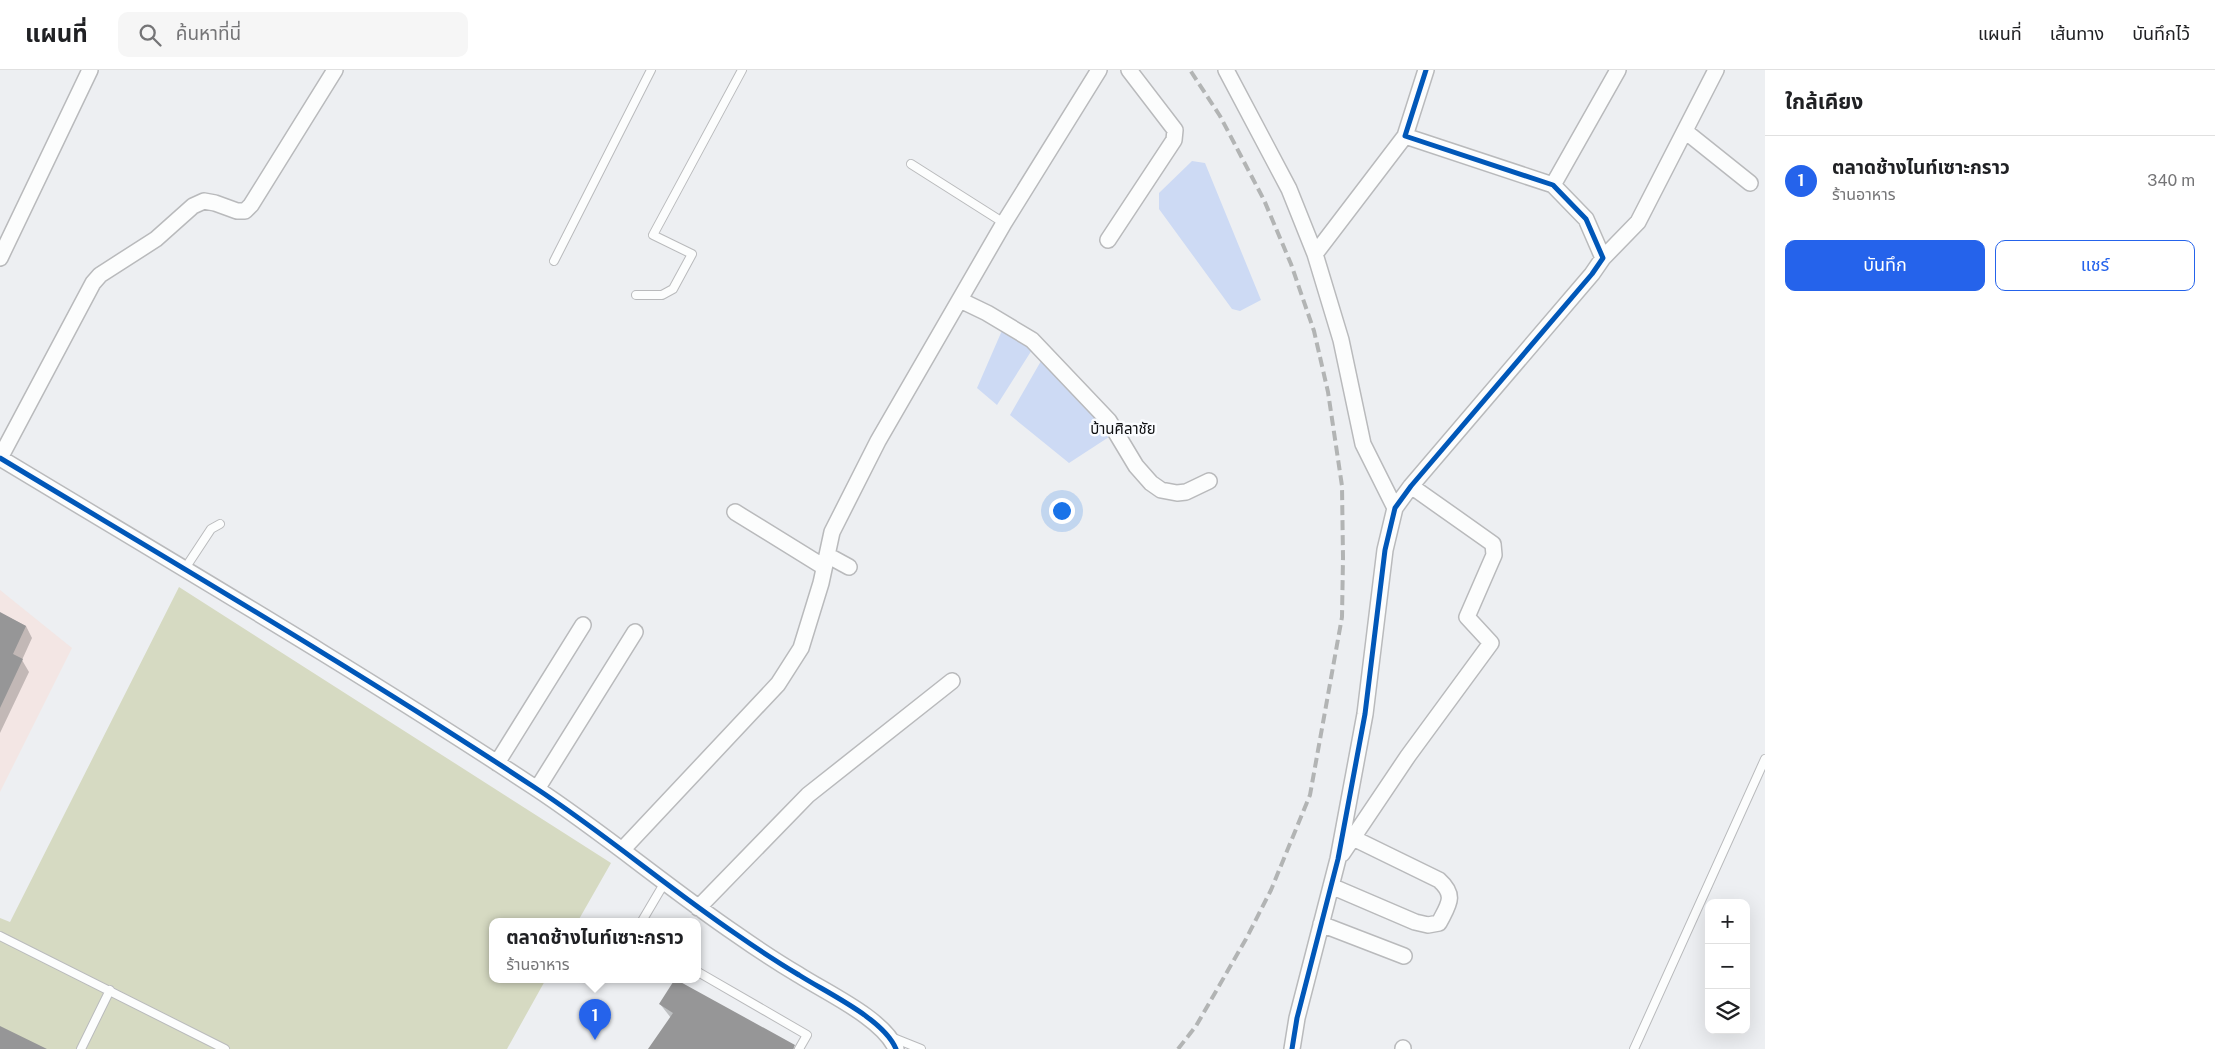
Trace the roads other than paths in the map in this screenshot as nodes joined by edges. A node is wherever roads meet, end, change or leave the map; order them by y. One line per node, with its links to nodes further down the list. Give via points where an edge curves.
1 (90, 70): 19 (street)
2 (335, 70): 24 (street, via 245,211 215,202 204,201 193,206 156,239 100,275 93,283)
3 (651, 70): 21 (lane)
4 (742, 70): 22 (lane, via 654,235 692,254 673,289 662,295)
5 (1099, 70): 16 (street)
6 (1128, 70): 17 (street, via 1174,130 1174,140)
7 (1226, 70): 18 (street, via 1289,189)
8 (1426, 70): 12 (street)
9 (1618, 70): 15 (street)
10 (1716, 70): 11 (street)
11 (1685, 130): 14 (street); 20 (street, via 1638,222)
12 (1405, 136): 15 (street); 18 (street)
13 (911, 164): 16 (lane)
14 (1750, 183)
15 (1553, 185): 20 (street, via 1586,219)
16 (1004, 223): 23 (street)
17 (1108, 240)
18 (1315, 254): 27 (street, via 1341,340 1363,444)
19 (0, 258)
20 (1603, 258): 26 (street)
21 (554, 262)
22 (636, 295)
23 (960, 300): 25 (street, via 1032,340 1109,421 1136,466 1151,483 1161,490 1177,493); 30 (street, via 878,442 832,532)
24 (0, 458): 32 (street)
25 (1209, 481)
26 (1411, 486): 27 (street); 39 (street, via 1493,544 1494,556 1467,617 1491,643)
27 (1395, 508): 41 (street, via 1385,550 1365,714)
28 (735, 512): 30 (street)
29 (220, 524): 32 (lane, via 211,529)
30 (826, 561): 31 (street); 40 (street, via 801,648 778,684)
31 (849, 567)
32 (184, 570): 37 (street)
33 (583, 625): 37 (street)
34 (635, 632): 38 (street)
35 (952, 681): 44 (street, via 808,795)
36 (1765, 759): 57 (lane)
37 (497, 763): 38 (street)
38 (537, 789): 40 (street)
39 (1353, 838): 41 (street); 43 (street, via 1440,880 1448,888 1450,900 1439,923 1428,925)
40 (623, 849): 42 (street)
41 (1338, 859): 43 (street)
42 (665, 882): 44 (street); 45 (lane)
43 (1331, 886): 46 (street)
44 (698, 908): 51 (street, via 872,1020)
45 (644, 918)
46 (1321, 924): 48 (street); 56 (street)
47 (0, 936): 50 (lane)
48 (1404, 956)
49 (701, 974): 54 (lane, via 807,1035)
50 (110, 990): 52 (lane); 53 (lane)
51 (894, 1043): 55 (lane)
52 (81, 1049)
53 (225, 1049)
54 (799, 1049)
55 (921, 1049)
56 (1292, 1049)
57 (1634, 1049)

